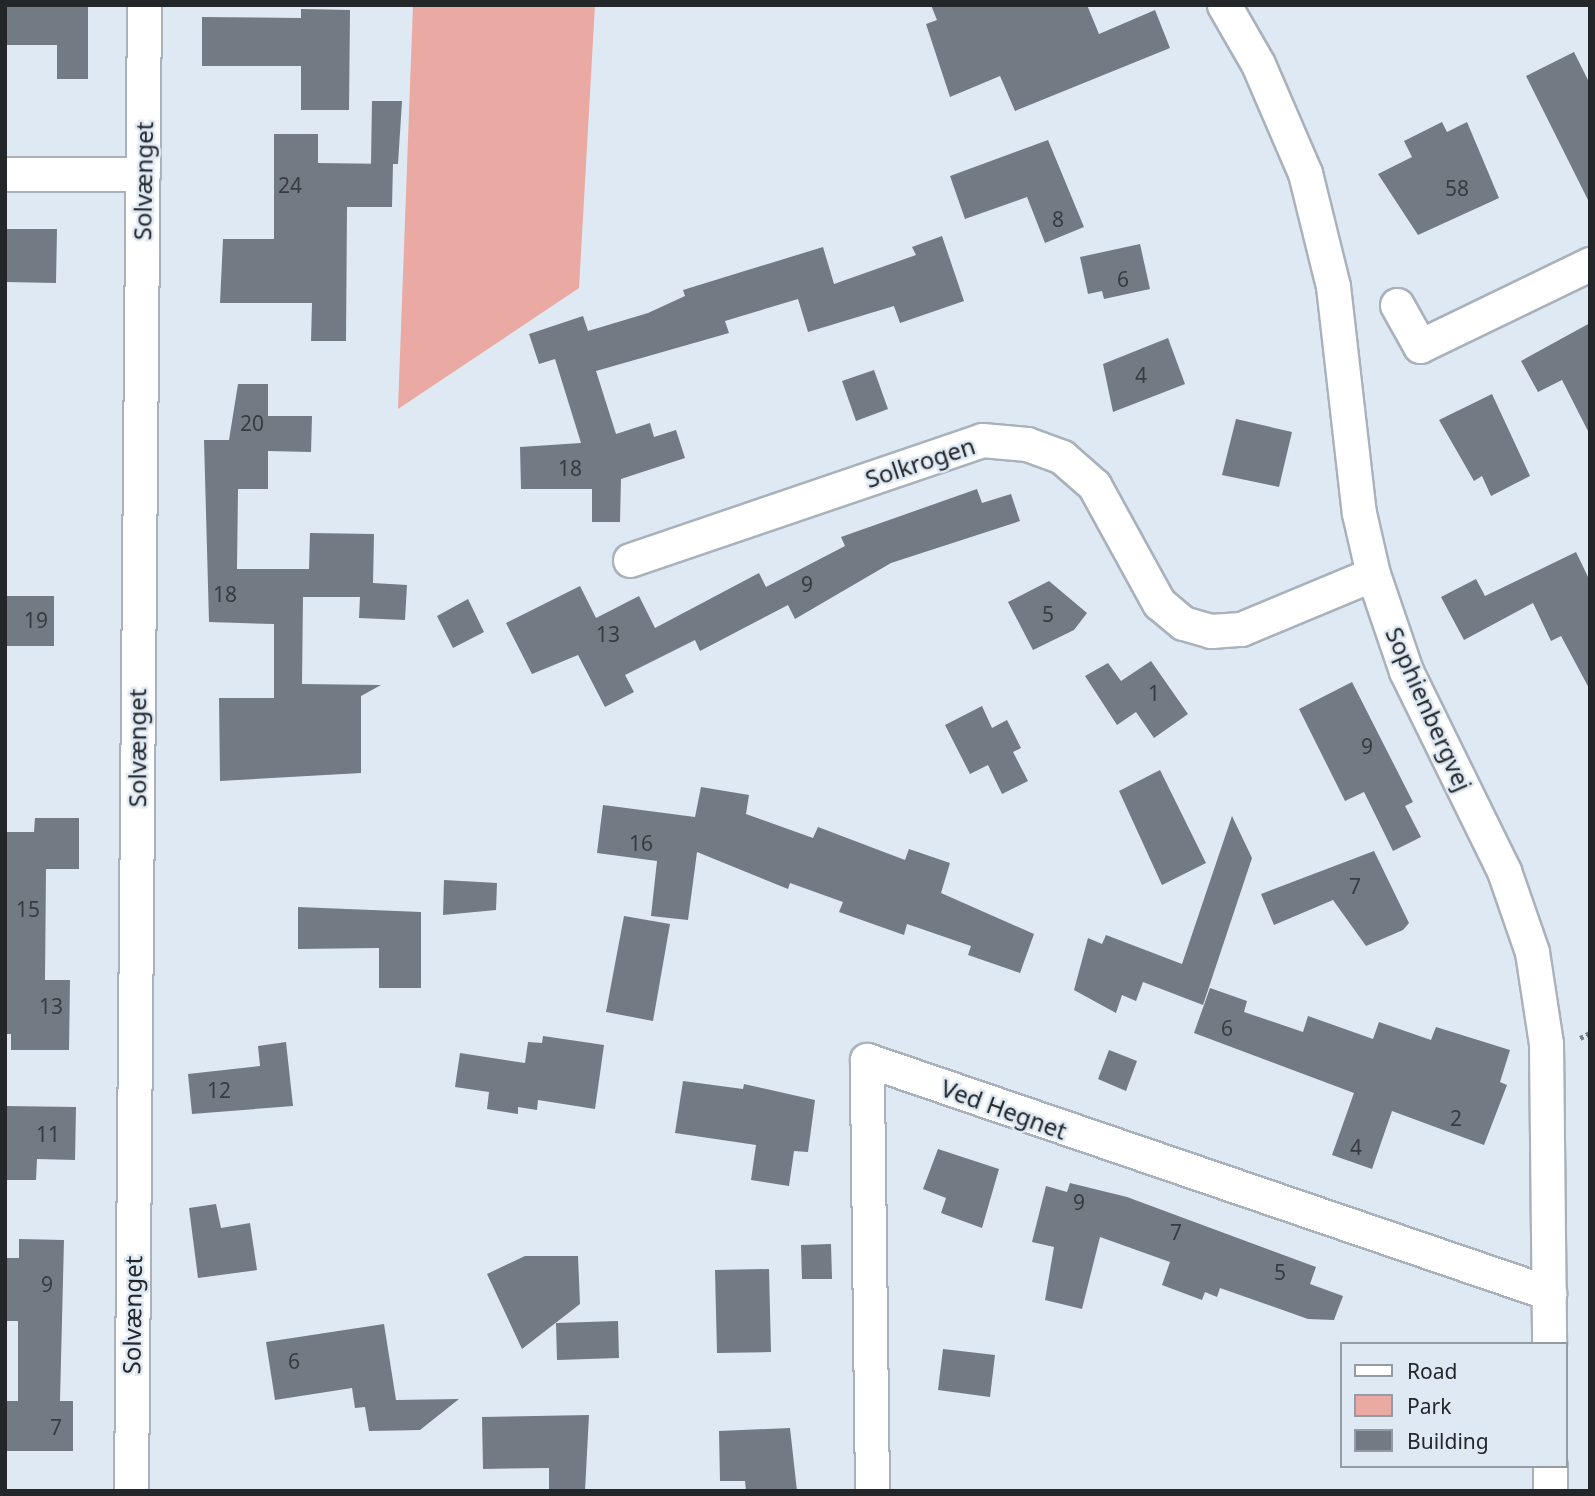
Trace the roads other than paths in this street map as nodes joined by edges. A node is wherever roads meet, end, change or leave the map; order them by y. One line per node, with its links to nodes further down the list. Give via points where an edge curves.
1 (144, 5): 4 (street, Solvænget)
2 (1224, 5): 8 (street, Sophienbergvej, via 1258,64 1305,173 1333,286 1359,513)
3 (5, 174): 4 (street)
4 (143, 174): 12 (street, Solvænget)
5 (1590, 264): 6 (street, via 1420,346)
6 (1397, 305)
7 (630, 560): 8 (street, Solkrogen, via 982,440 1027,444 1062,457 1094,485 1159,603 1183,623 1210,631 1241,629)
8 (1373, 574): 9 (street, Sophienbergvej, via 1406,671 1504,871 1532,952 1546,1043)
9 (1549, 1293): 10 (street, Sophienbergvej); 13 (street, Ved Hegnet, via 867,1060)
10 (1549, 1342)
11 (1550, 1468): 14 (street)
12 (131, 1491)
13 (872, 1491)
14 (1550, 1491)

